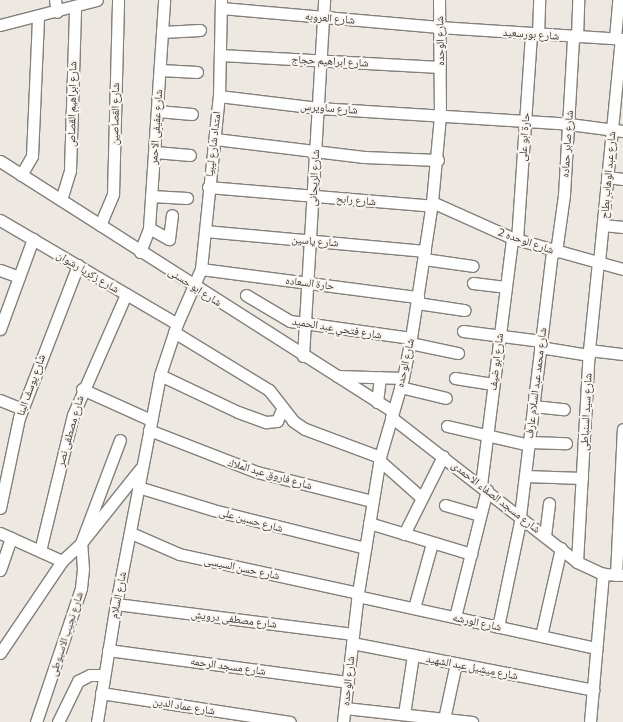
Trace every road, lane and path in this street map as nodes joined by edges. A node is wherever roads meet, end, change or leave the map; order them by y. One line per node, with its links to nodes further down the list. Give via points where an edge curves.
1 (55, 0): 12 (street)
2 (118, 0): 52 (street, شارع القصاصين, via 113,194)
3 (164, 0): 18 (street, شارع عفيفى الاحمر)
4 (324, 0): 14 (street, شارع الريحانى)
5 (439, 0): 16 (street, شارع الوحده)
6 (539, 0): 19 (street, حارة ابو على)
7 (578, 0): 20 (street, شارع صابر حماده)
8 (618, 0): 21 (street, شارع عبد الوهاب بطاح)
9 (95, 1): 11 (street)
10 (221, 4): 14 (street, شارع العروبه); 22 (street, امتداد شارع ليبيا)
11 (75, 7): 12 (street); 48 (street, شارع ابراهيم القصاص, via 70,170)
12 (57, 12): 13 (street)
13 (38, 17): 15 (street); 41 (street, via 32,156)
14 (323, 17): 16 (street, شارع العروبه); 23 (street, شارع الريحانى)
15 (0, 25)
16 (440, 28): 19 (street, شارع بورسعيد); 24 (street, شارع الوحده)
17 (200, 30): 18 (street)
18 (162, 32): 25 (street, شارع عفيفى الاحمر)
19 (534, 35): 20 (street, شارع بورسعيد); 32 (street, حارة ابو على)
20 (575, 37): 21 (street, شارع بورسعيد); 33 (street, شارع صابر حماده)
21 (619, 39): 34 (street, شارع عبد الوهاب بطاح)
22 (220, 55): 23 (street, شارع ابراهيم حجاج); 27 (street, امتداد شارع ليبيا)
23 (321, 60): 24 (street, شارع ابراهيم حجاج); 28 (street, شارع الريحانى)
24 (440, 67): 31 (street, شارع الوحده)
25 (160, 70): 26 (street); 29 (street, شارع عفيفى الاحمر)
26 (197, 72)
27 (219, 96): 28 (street, شارع ساويرس); 35 (street, امتداد شارع ليبيا)
28 (318, 108): 31 (street, شارع ساويرس); 37 (street, شارع الريحانى)
29 (157, 111): 30 (street); 36 (street, شارع عفيفى الاحمر)
30 (192, 114)
31 (440, 115): 32 (street, شارع ساويرس); 39 (street, شارع الوحده)
32 (525, 121): 33 (street, شارع ساويرس); 58 (street, حارة ابو على)
33 (569, 124): 34 (street, شارع ساويرس); 60 (street, شارع صابر حماده, via 564,195)
34 (617, 130): 42 (street, شارع عبد الوهاب بطاح)
35 (215, 139): 37 (street); 44 (street, امتداد شارع ليبيا)
36 (155, 152): 38 (street); 45 (street, شارع عفيفى الاحمر)
37 (316, 152): 39 (street, via 374,158); 46 (street, شارع الريحانى)
38 (190, 155)
39 (438, 160): 49 (street, شارع الوحده)
40 (0, 161): 41 (street, شارع ابو حسنى)
41 (21, 175): 48 (street, شارع ابو حسنى)
42 (607, 177): 43 (street); 53 (street, شارع عبد الوهاب بطاح)
43 (623, 179)
44 (208, 187): 46 (street, شارع رابح); 56 (street, امتداد شارع ليبيا)
45 (151, 196): 47 (street); 55 (street, شارع عفيفى الاحمر)
46 (313, 196): 49 (street, شارع رابح); 59 (street, شارع الريحانى)
47 (187, 198)
48 (61, 200): 52 (street, شارع ابو حسنى)
49 (432, 204): 58 (street, شارع الوحده 2); 62 (street, شارع الوحده)
50 (172, 215): 55 (street, via 169,239)
51 (0, 220): 57 (street, شارع زكريا رشوان)
52 (100, 225): 61 (street, شارع ابو حسنى)
53 (603, 225): 54 (street); 63 (street, شارع عبد الوهاب بطاح)
54 (623, 227)
55 (148, 228): 61 (street, شارع عفيفى الاحمر)
56 (205, 231): 59 (street, شارع ياسين); 68 (street, امتداد شارع ليبيا)
57 (33, 239): 64 (street, شارع زكريا رشوان); 69 (street)
58 (514, 239): 60 (street, شارع الوحده 2); 73 (street, شارع ابو ضيف)
59 (311, 240): 62 (street, شارع ياسين); 70 (street, شارع الريحانى)
60 (554, 251): 63 (street, شارع الوحده 2); 84 (street, شارع محمد عبد السلام عارف)
61 (140, 252): 72 (street, شارع ابو حسنى)
62 (424, 255): 65 (street, شارع ياسين); 76 (street, شارع الوحده)
63 (599, 262): 66 (street, شارع الوحده 2); 85 (street, شارع سيد السنباطى)
64 (78, 266): 74 (street, شارع زكريا رشوان); 100 (street, شارع يوسف البنا)
65 (472, 266)
66 (623, 269)
67 (0, 270): 69 (street)
68 (201, 270): 70 (street, حارة السعاده); 72 (street, امتداد شارع ليبيا)
69 (19, 277): 79 (street)
70 (309, 283): 76 (street, حارة السعاده); 78 (street, شارع الريحانى)
71 (473, 283): 73 (street)
72 (192, 286): 80 (street, شارع السلام); 88 (street, شارع ابو حسنى)
73 (506, 287): 82 (street, شارع ابو ضيف)
74 (126, 294): 80 (street, شارع زكريا رشوان); 95 (street, شارع مصطفى نصر)
75 (246, 295): 78 (street, شارع فتحي عبد الحميد, via 278,316)
76 (418, 300): 77 (street, حارة السعاده); 83 (street, شارع الوحده)
77 (464, 310)
78 (306, 324): 83 (street, شارع فتحي عبد الحميد); 88 (street, شارع الريحانى)
79 (0, 328)
80 (176, 328): 89 (street, شارع السلام); 101 (street, شارع زكريا رشوان, via 269,390 277,397)
81 (463, 330): 82 (street)
82 (499, 336): 84 (street); 94 (street, شارع ابو ضيف)
83 (411, 341): 86 (street, شارع فتحي عبد الحميد); 93 (street, شارع الوحده)
84 (541, 344): 85 (street); 99 (street, شارع محمد عبد السلام عارف)
85 (589, 352): 87 (street); 115 (street, شارع سيد السنباطى)
86 (458, 353)
87 (623, 354)
88 (304, 356): 90 (street, شارع ابو حسنى)
89 (160, 375): 101 (street, via 238,412 266,422 277,421); 104 (street, شارع السلام)
90 (336, 376): 91 (street); 98 (street, شارع ابو حسنى)
91 (380, 377): 93 (street); 98 (street)
92 (455, 378): 94 (street)
93 (402, 383): 96 (street); 103 (street, شارع الوحده)
94 (493, 384): 107 (street, شارع ابو ضيف)
95 (82, 390): 104 (street, شارع فاروق عبد الملاك); 135 (street, شارع مصطفى نصر, via 73,415)
96 (446, 398)
97 (0, 400): 100 (street)
98 (377, 402): 103 (street, شارع ابو حسنى)
99 (533, 406): 102 (street); 109 (street, شارع محمد عبد السلام عارف)
100 (22, 408): 122 (street, شارع يوسف البنا)
101 (282, 409): 112 (street, شارع زكريا رشوان, via 305,429)
102 (564, 409)
103 (391, 414): 111 (street, شارع مسجد الصفاء الاحمدى); 112 (street, شارع الوحده)
104 (150, 425): 113 (street, شارع السلام); 119 (street, شارع فاروق عبد الملاك, via 257,472)
105 (447, 426): 107 (street)
106 (623, 429): 141 (street)
107 (487, 435): 109 (street); 117 (street, شارع ابو ضيف)
108 (120, 440): 132 (street)
109 (529, 443): 110 (street); 114 (street, شارع محمد عبد السلام عارف)
110 (566, 443)
111 (443, 456): 117 (street, شارع مسجد الصفاء الاحمدى); 118 (street)
112 (379, 458): 118 (street); 119 (street, شارع الوحده)
113 (141, 469): 116 (street, شارع السلام); 132 (street, شارع السلام)
114 (525, 476): 115 (street); 124 (street, شارع محمد عبد السلام عارف)
115 (582, 478): 138 (street, شارع سيد السنباطى)
116 (138, 487): 127 (street, شارع السلام); 133 (street, شارع حسين على, via 243,518)
117 (484, 488): 123 (street, شارع ابو ضيف); 124 (street, شارع مسجد الصفاء الاحمدى)
118 (422, 498): 128 (street)
119 (372, 500): 125 (street, شارع الوحده)
120 (549, 503): 129 (street)
121 (445, 505): 123 (street)
122 (0, 508)
123 (480, 515): 136 (street, شارع ابو ضيف)
124 (521, 517): 129 (street, شارع مسجد الصفاء الاحمدى); 146 (street, شارع محمد عبد السلام عارف)
125 (369, 523): 128 (street); 133 (street, شارع الوحده)
126 (0, 533): 130 (street)
127 (131, 533): 142 (street, شارع حسن السيسى, via 179,554); 143 (street, شارع السلام)
128 (404, 534): 131 (street)
129 (545, 536): 134 (street, شارع مسجد الصفاء الاحمدى)
130 (11, 538): 135 (street); 139 (street)
131 (432, 542): 136 (street); 144 (street)
132 (81, 543): 137 (street, شارع السلام); 161 (street, شارع نجيب الاسيوطى, via 81,588)
133 (365, 548): 142 (street, شارع الوحده)
134 (560, 548): 138 (street, شارع مسجد الصفاء الاحمدى); 147 (street)
135 (40, 551): 137 (street)
136 (471, 554): 145 (street, شارع ابو ضيف)
137 (62, 561): 151 (street, شارع السلام)
138 (578, 562): 140 (street, شارع مسجد الصفاء الاحمدى)
139 (0, 570)
140 (603, 574): 141 (street); 149 (street)
141 (620, 575)
142 (357, 595): 144 (street, شارع الورشه); 148 (street, شارع الوحده)
143 (116, 604): 148 (street, شارع مصطفى درويش); 150 (street, شارع السلام)
144 (414, 608): 145 (street, شارع الورشه)
145 (455, 617): 146 (street, شارع الورشه)
146 (498, 627): 147 (street, شارع الورشه)
147 (541, 636): 149 (street, شارع الورشه)
148 (352, 638): 152 (street, شارع ميشيل عبد الشهيد); 155 (street, شارع الوحده)
149 (596, 648): 156 (street)
150 (108, 650): 154 (street, شارع السلام); 155 (street, شارع مسجد الرحمه)
151 (0, 653)
152 (413, 655): 153 (street, شارع ميشيل عبد الشهيد); 159 (street)
153 (456, 663): 156 (street, شارع ميشيل عبد الشهيد); 160 (street)
154 (104, 675): 157 (street, شارع السلام); 162 (street, via 90,675 78,682)
155 (347, 682): 158 (street, شارع الوحده)
156 (593, 690): 167 (street)
157 (101, 693): 163 (street, شارع السلام); 164 (street, شارع عماد الدين)
158 (345, 708): 159 (street); 165 (street, شارع الوحده)
159 (404, 714): 160 (street)
160 (444, 719): 166 (street)
161 (36, 722)
162 (58, 722)
163 (96, 722)
164 (290, 722)
165 (343, 722)
166 (472, 722)
167 (590, 722)

